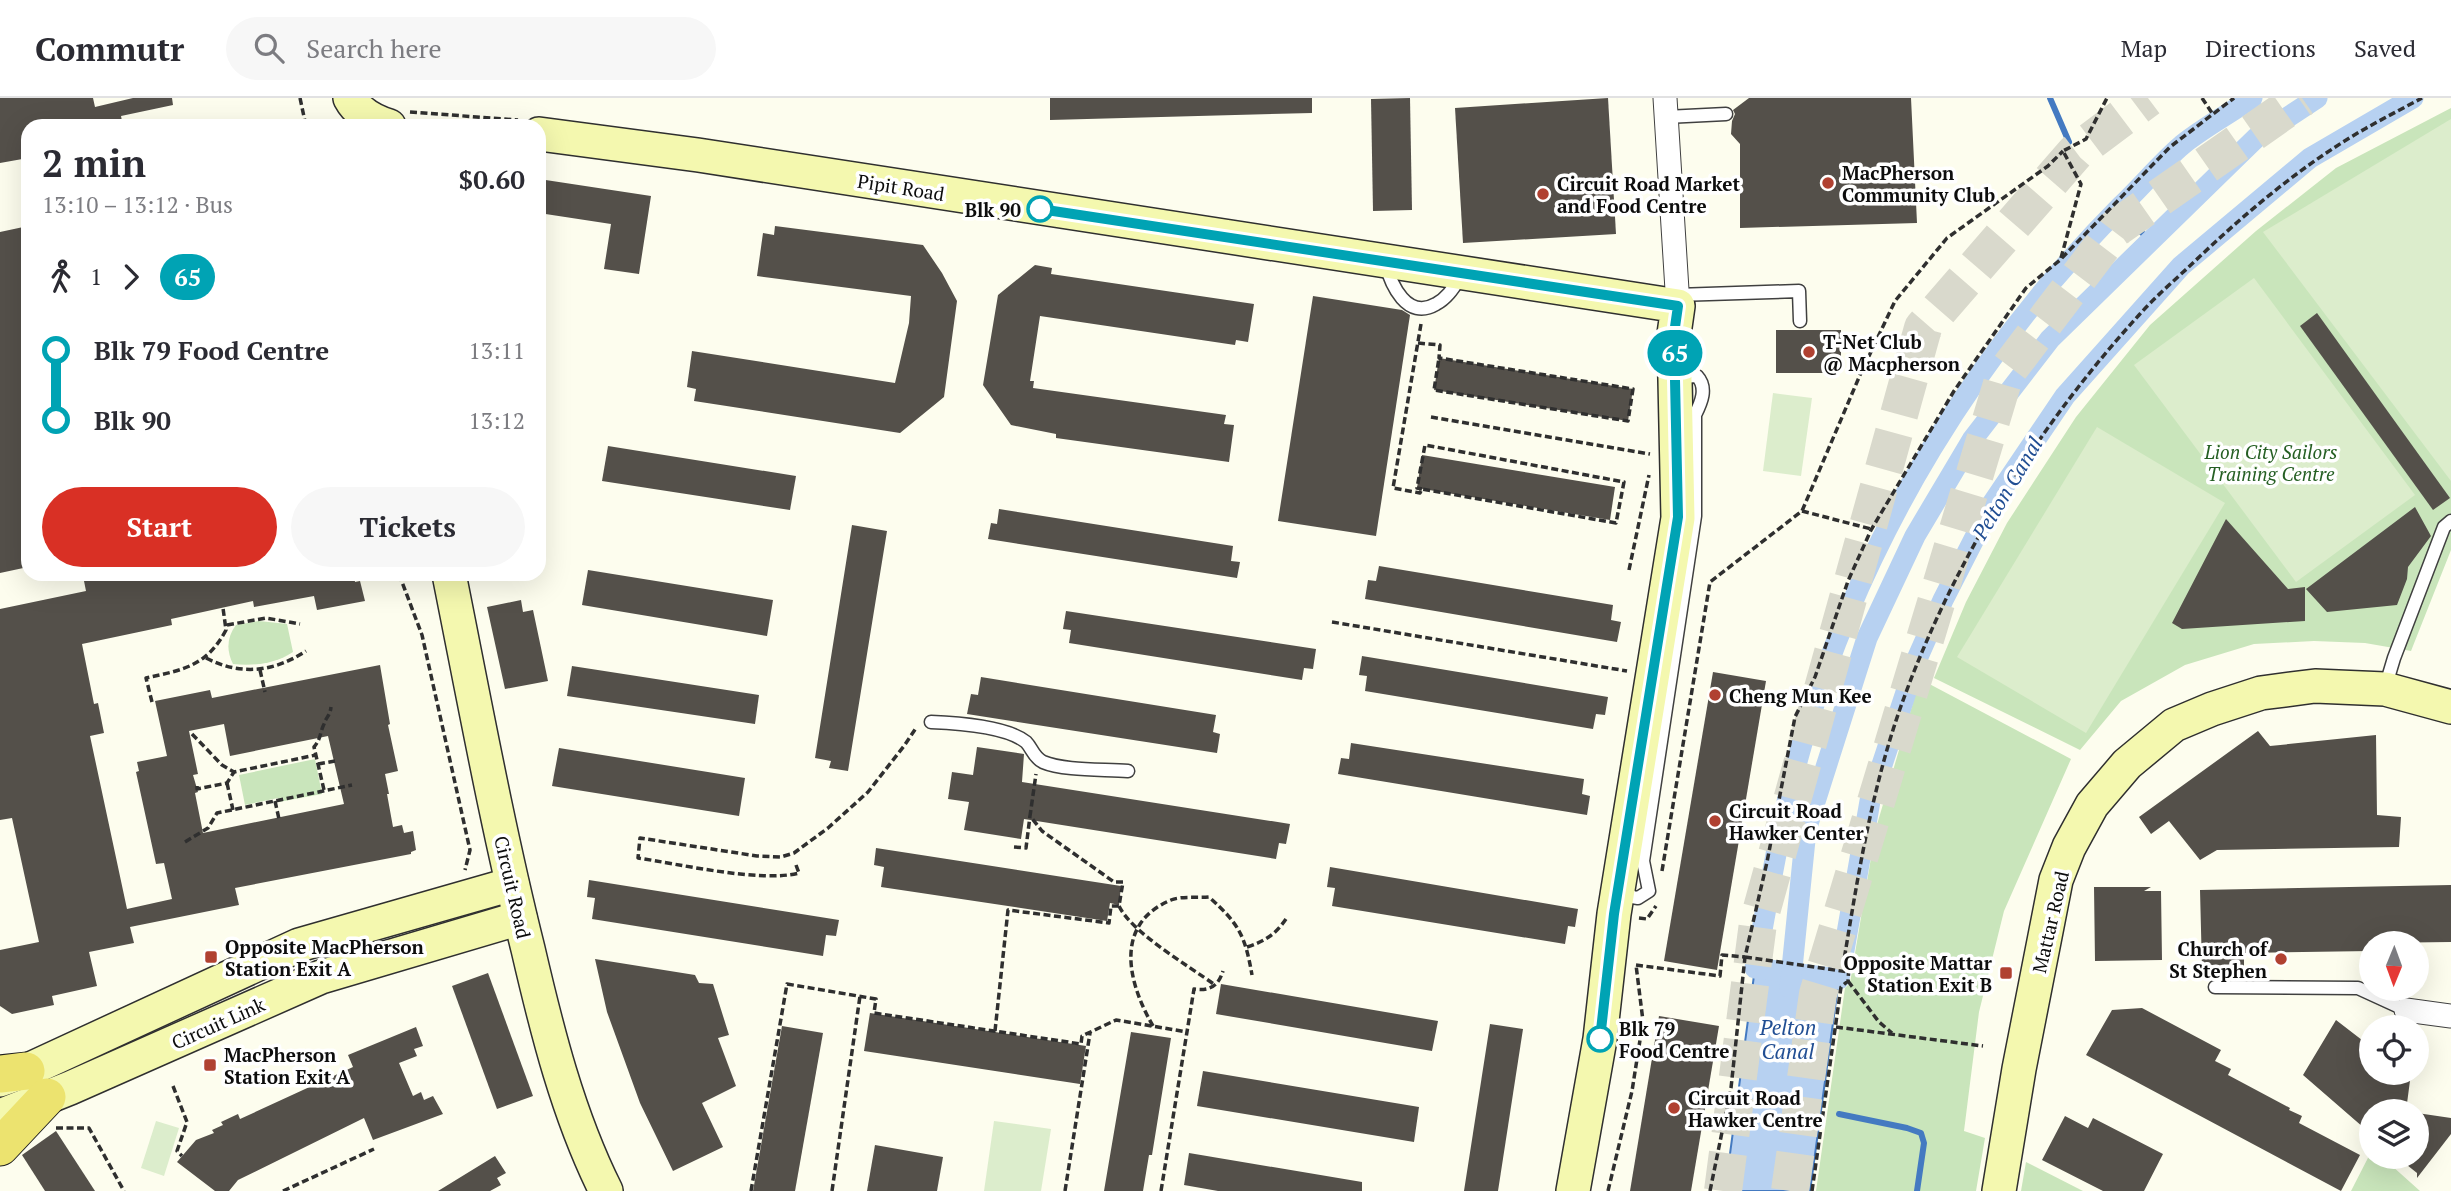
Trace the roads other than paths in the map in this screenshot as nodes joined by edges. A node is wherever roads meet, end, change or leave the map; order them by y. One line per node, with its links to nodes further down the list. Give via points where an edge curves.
1 (333, 98): 5 (street)
2 (350, 98): 6 (street)
3 (1666, 108): 4 (lane); 10 (street)
4 (1726, 114)
5 (338, 119)
6 (372, 119)
7 (546, 135): 8 (street, Pipit Road)
8 (1385, 262): 9 (street, Pipit Road); 9 (lane, via 1401,300 1424,309 1450,293)
9 (1463, 274): 10 (street, Pipit Road)
10 (1677, 300): 11 (lane, via 1799,291); 27 (street, via 1678,517)
11 (1800, 321)
12 (2451, 521): 14 (lane, via 2444,527)
13 (450, 581): 18 (street, Circuit Road)
14 (2385, 689): 15 (street, Mattar Road); 28 (street, Mattar Road, via 2315,685 2261,693 2212,709 2174,725 2127,764 2092,805 2056,880)
15 (2451, 707)
16 (931, 722): 17 (lane, via 1015,736 1043,762)
17 (1128, 771)
18 (512, 884): 19 (street, Circuit Road); 23 (street, Circuit Link, via 299,945)
19 (520, 918): 23 (street, Circuit Link, via 321,977); 26 (street, Circuit Road, via 545,1022 587,1153)
20 (2215, 987): 21 (lane, via 2358,988)
21 (2406, 1010): 22 (street)
22 (2451, 1016)
23 (26, 1090): 24 (street, Circuit Link); 25 (main road)
24 (0, 1116)
25 (0, 1147)
26 (606, 1191)
27 (1573, 1191)
28 (1999, 1191)

